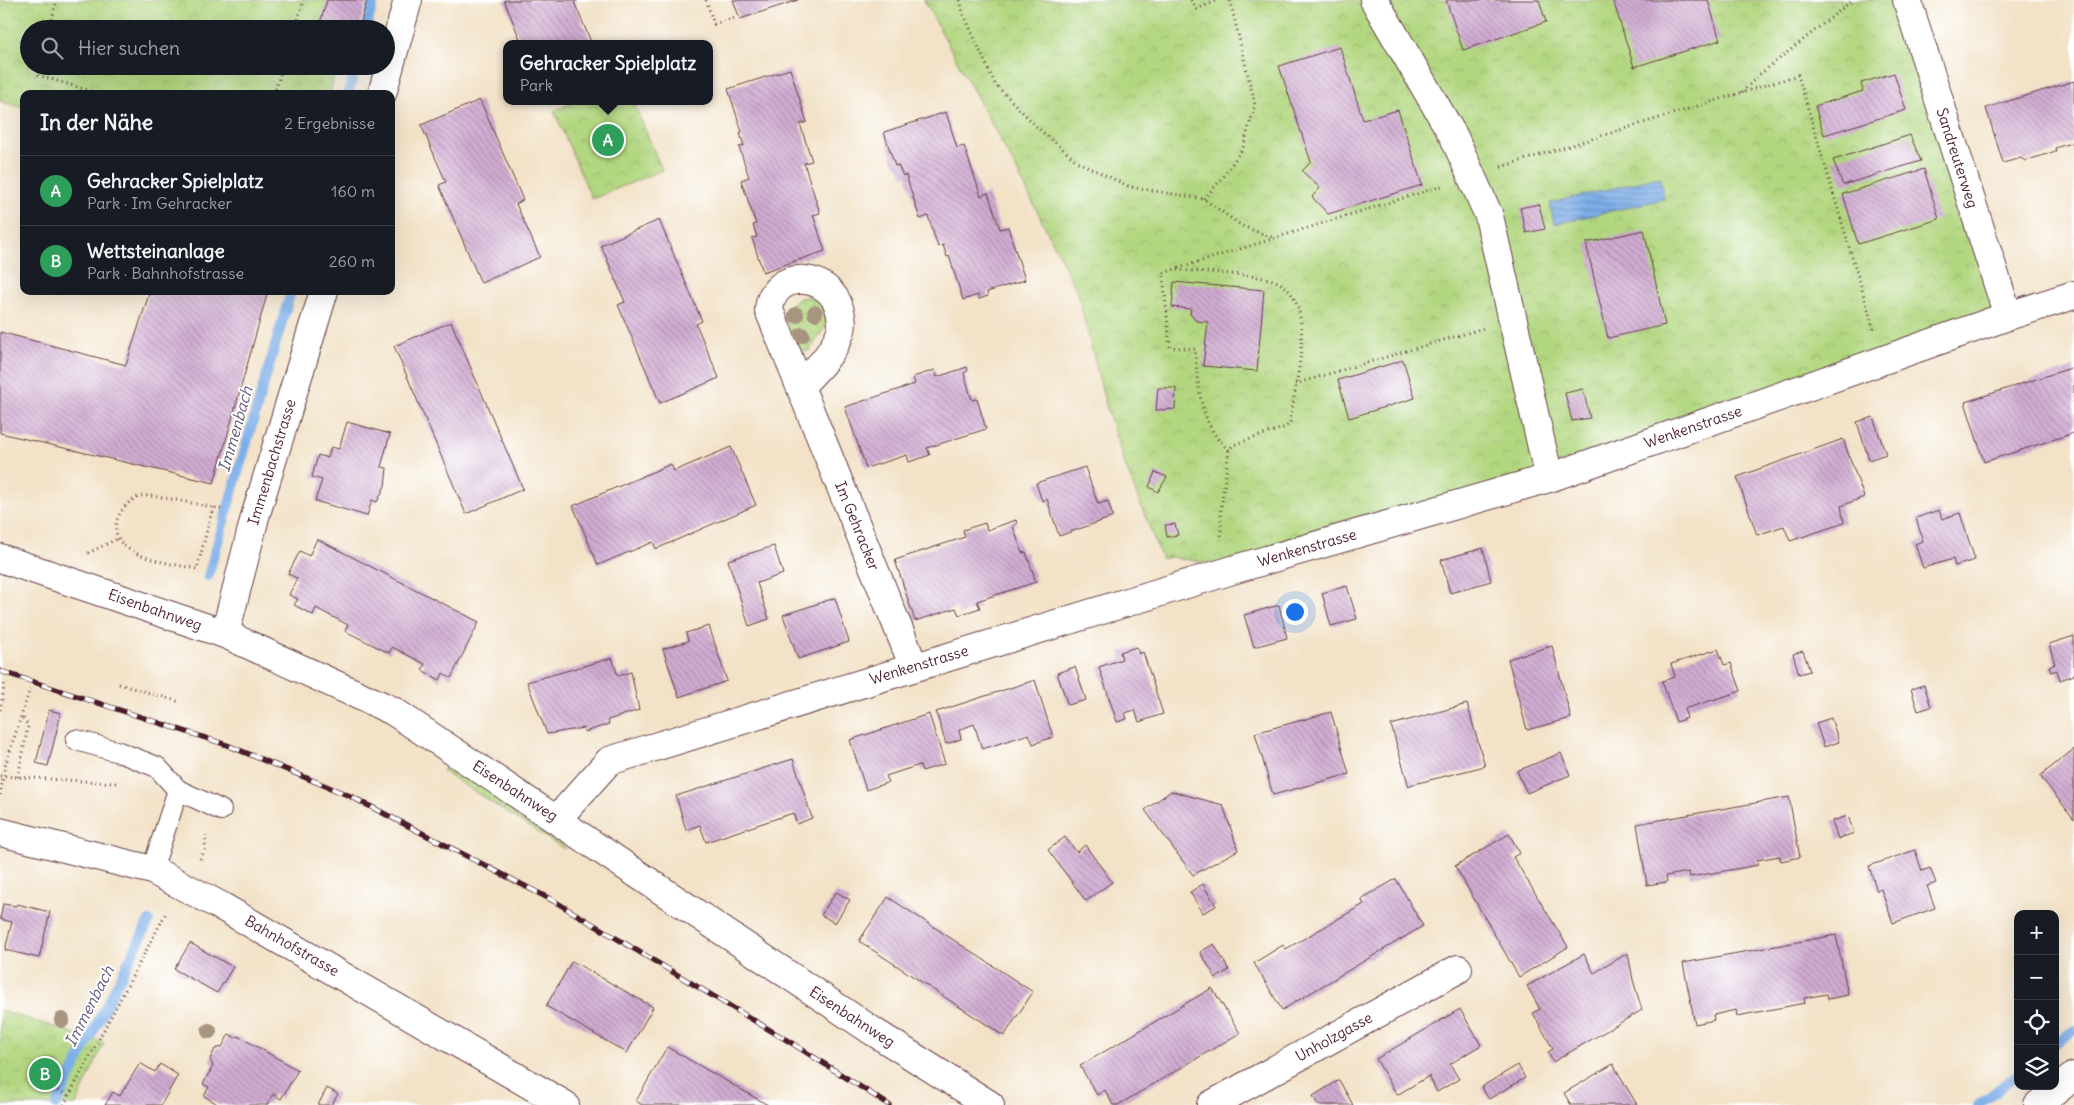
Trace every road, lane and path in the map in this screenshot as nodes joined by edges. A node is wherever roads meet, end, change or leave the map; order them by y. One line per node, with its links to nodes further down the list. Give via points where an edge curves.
1 (57, 0): 13 (path)
2 (304, 0): 14 (path)
3 (408, 0): 15 (street)
4 (706, 0): 12 (path, via 714,24)
5 (960, 0): 24 (path, via 995,84 1041,131 1078,162 1130,187)
6 (1191, 0): 7 (path, via 1197,9)
7 (1219, 0)
8 (1230, 0): 24 (path, via 1255,105 1243,147)
9 (1374, 0): 23 (street, via 1454,137)
10 (1853, 0): 22 (path, via 1759,75)
11 (1907, 0): 29 (street, Sandreuterweg)
12 (737, 16)
13 (51, 20)
14 (298, 20)
15 (395, 47)
16 (37, 75): 19 (path)
17 (280, 75): 20 (path)
18 (387, 75): 21 (street)
19 (88, 90)
20 (275, 90)
21 (383, 90)
22 (1742, 93): 23 (path); 31 (path, via 1798,75)
23 (1471, 177): 25 (path); 30 (street, via 1489,216)
24 (1204, 199): 25 (path, via 1242,226)
25 (1275, 239): 26 (path)
26 (1173, 270): 32 (path, via 1247,276 1279,283 1293,298 1300,312 1301,352); 34 (path, via 1163,274 1170,347 1195,349 1199,395 1216,438)
27 (323, 295): 40 (street, Immenbachstrasse, via 255,517)
28 (2074, 295): 29 (street, Wenkenstrasse)
29 (2008, 316): 31 (street, Wenkenstrasse)
30 (1512, 320): 32 (path); 35 (street)
31 (1883, 360): 35 (street, Wenkenstrasse)
32 (1295, 384): 34 (path, via 1288,425 1239,442)
33 (800, 386): 41 (street, Im Gehracker)
34 (1229, 450): 39 (path, via 1222,508)
35 (1549, 478): 39 (street, Wenkenstrasse)
36 (119, 538): 36 (path, via 125,548 135,554 197,569 215,508 144,496 131,500 116,522); 37 (path)
37 (84, 554)
38 (0, 558): 40 (street, Eisenbahnweg)
39 (1221, 574): 41 (street, Wenkenstrasse)
40 (225, 634): 55 (street, Eisenbahnweg, via 393,711)
41 (914, 667): 55 (street, Wenkenstrasse, via 609,760)
42 (5, 681): 46 (path)
43 (119, 684): 45 (path)
44 (30, 689): 47 (path)
45 (180, 702)
46 (0, 710)
47 (22, 716): 49 (path); 50 (path, via 28,726)
48 (76, 740): 52 (lane, via 157,767)
49 (1, 777): 50 (path); 53 (path)
50 (18, 778): 51 (path)
51 (120, 783)
52 (178, 790): 54 (lane); 59 (lane)
53 (0, 795)
54 (221, 810)
55 (557, 819): 67 (street, Eisenbahnweg, via 874,1032)
56 (205, 828): 58 (path, via 206,843)
57 (0, 832): 59 (street, Bahnhofstrasse)
58 (202, 856)
59 (152, 870): 65 (street, Bahnhofstrasse, via 229,911)
60 (164, 915): 64 (path)
61 (1458, 969): 68 (street, Unholzgasse)
62 (2074, 1076): 69 (street)
63 (49, 1086): 64 (path)
64 (68, 1096): 66 (path)
65 (548, 1101)
66 (64, 1105)
67 (990, 1105)
68 (1211, 1105)
69 (2038, 1105)

